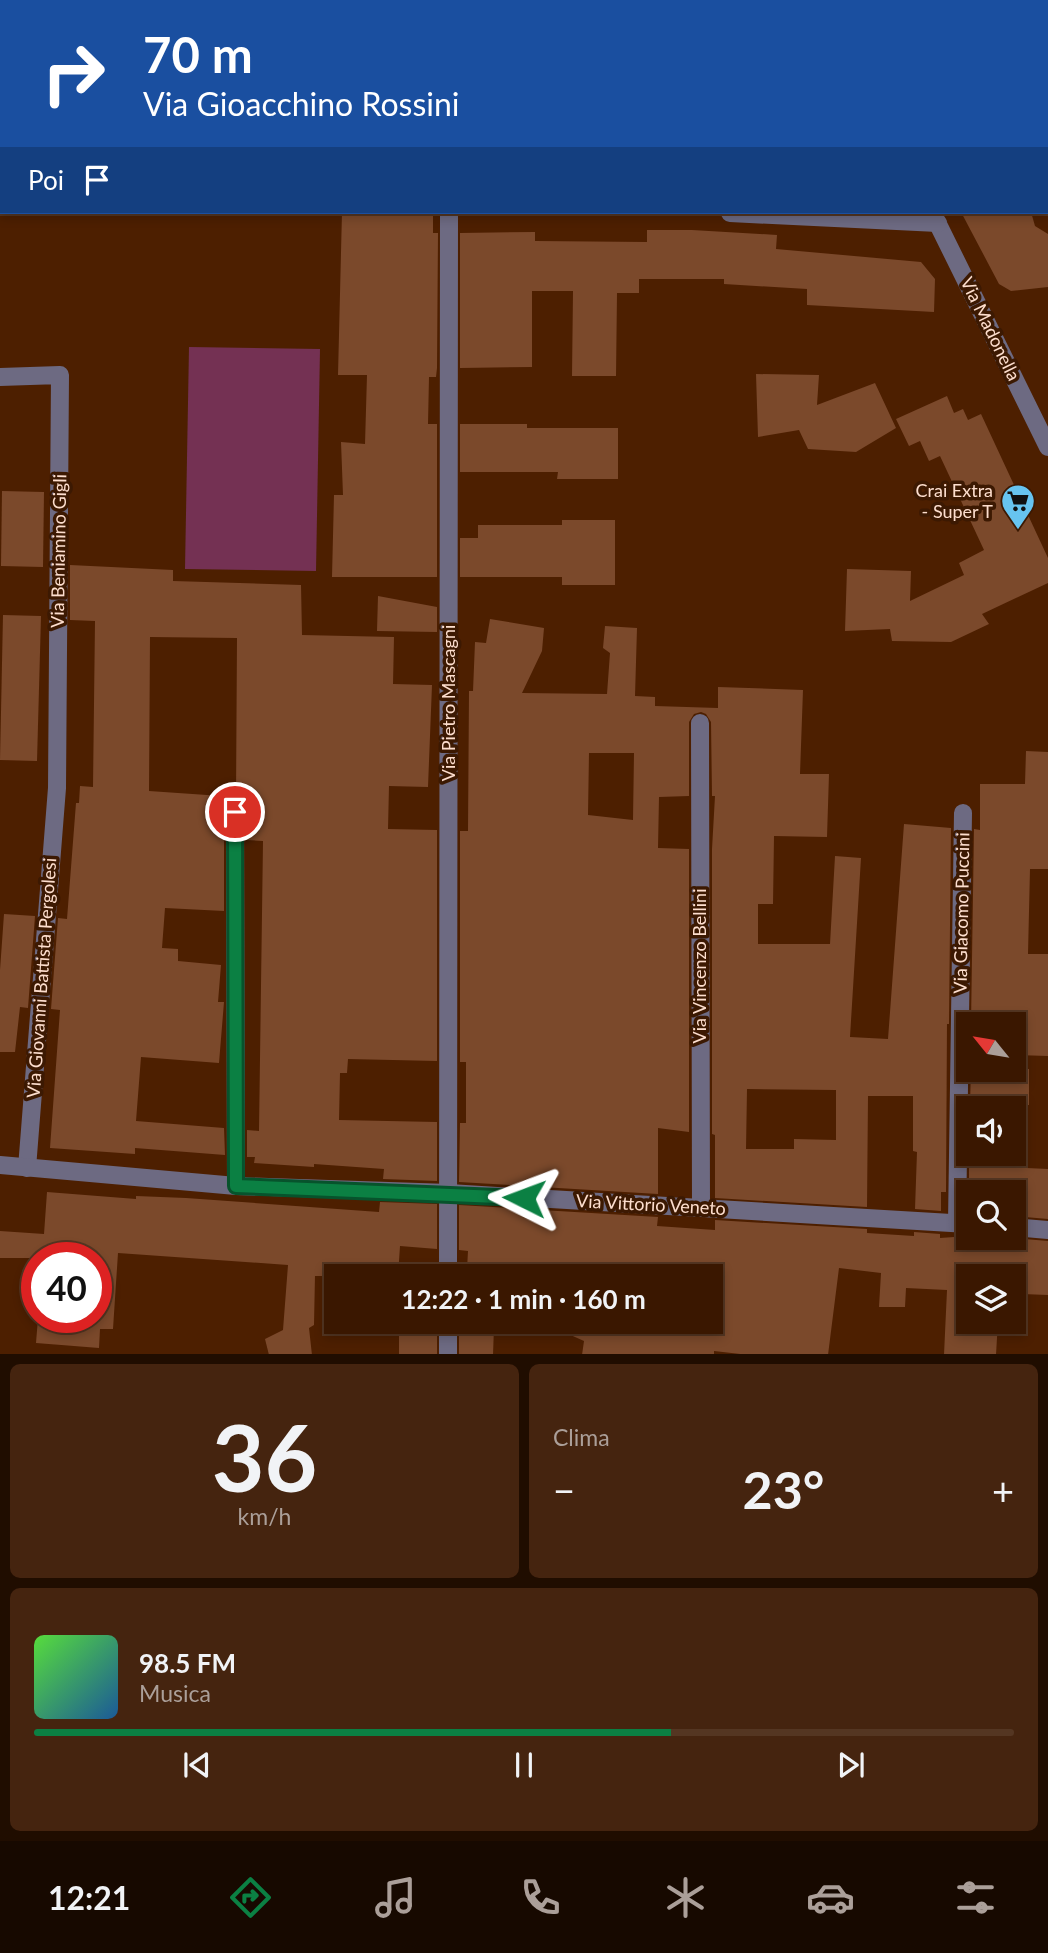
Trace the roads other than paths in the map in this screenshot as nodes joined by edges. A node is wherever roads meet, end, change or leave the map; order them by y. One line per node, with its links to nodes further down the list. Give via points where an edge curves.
1 (449, 214): 14 (street, Via Pietro Mascagni)
2 (781, 214): 3 (street)
3 (935, 217): 5 (street, Via Madonella)
4 (0, 376): 7 (street, Via Beniamino Gigli, via 60,375)
5 (1048, 447)
6 (700, 723): 15 (street, Via Vincenzo Bellini)
7 (57, 788): 11 (street, Via Giovanni Battista Pergolesi)
8 (235, 812): 13 (street)
9 (963, 813): 12 (street, Via Giacomo Puccini)
10 (0, 1165): 11 (street, Via Vittorio Veneto)
11 (27, 1168): 13 (street, Via Vittorio Veneto)
12 (962, 1180)
13 (236, 1186): 14 (street, Via Vittorio Veneto)
14 (449, 1194): 15 (street, Via Vittorio Veneto); 19 (street, Via Pietro Mascagni)
15 (701, 1208): 16 (street, Via Vittorio Veneto)
16 (956, 1223)
17 (1026, 1228): 18 (street)
18 (1048, 1230)
19 (449, 1264)
20 (449, 1334): 21 (street)
21 (448, 1354)

